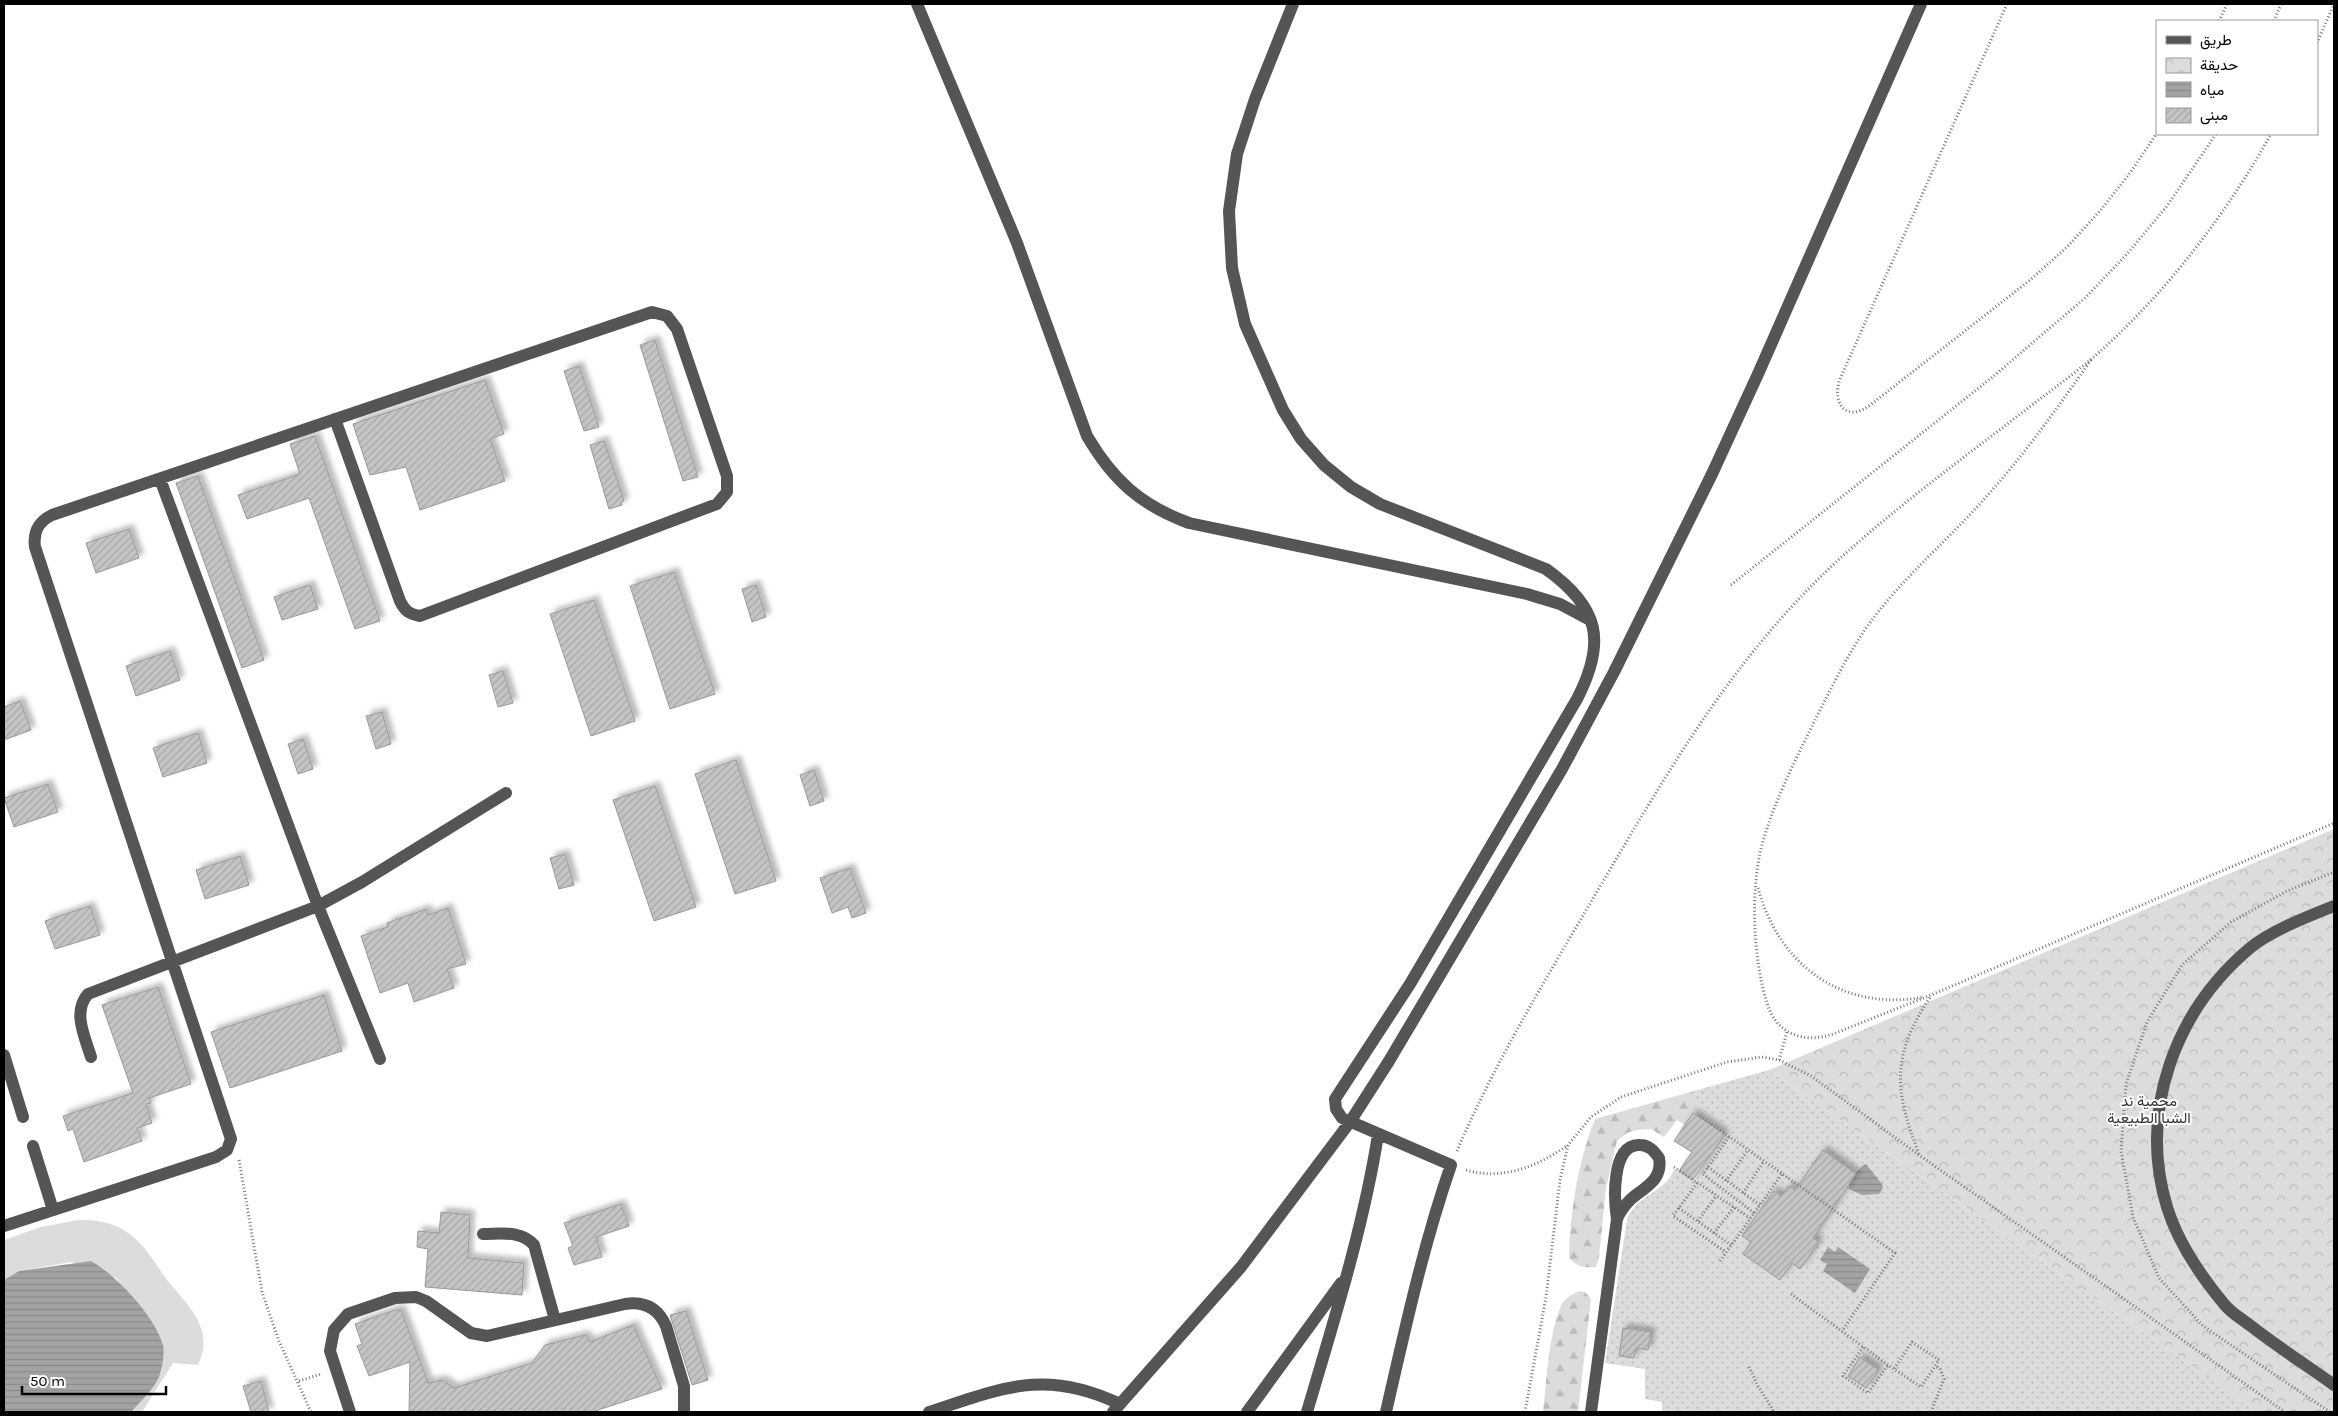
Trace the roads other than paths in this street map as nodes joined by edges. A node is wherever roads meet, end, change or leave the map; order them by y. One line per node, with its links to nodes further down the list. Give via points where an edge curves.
1 (917, 4): 6 (street, via 1017,243 1087,436 1118,480 1163,514 1189,523 1527,594 1560,604)
2 (1293, 4): 6 (street, via 1254,100 1237,154 1229,211 1232,268 1245,324 1282,410 1324,465 1351,487 1396,511 1546,569 1580,599)
3 (1921, 4): 15 (street, via 1758,374 1622,655 1562,769 1390,1061)
4 (335, 419): 4 (street, via 644,314 660,312 668,316 677,329 727,476 727,492 717,504 420,616 404,609 400,601); 5 (street)
5 (160, 479): 8 (street); 10 (street, via 45,519 35,531 34,539)
6 (1590, 620): 15 (street, via 1595,640 1594,660 1577,699 1410,984 1335,1099 1336,1109 1342,1118)
7 (506, 793): 8 (street)
8 (318, 906): 10 (street); 13 (street)
9 (2334, 906): 24 (street, via 2301,919 2251,946 2210,987 2179,1036 2161,1092 2157,1149 2167,1207 2191,1260 2226,1306)
10 (172, 962): 12 (street, via 95,989 82,1000 80,1016); 18 (street, via 231,1138 227,1150 216,1157)
11 (4, 1055): 14 (street)
12 (91, 1057)
13 (380, 1059)
14 (23, 1117)
15 (1350, 1122): 16 (street); 25 (street, via 1241,1267)
16 (1378, 1135): 22 (street); 31 (street, via 1451,1165 1413,1289)
17 (33, 1146): 18 (street)
18 (53, 1210): 20 (street)
19 (1616, 1219): 19 (street, via 1629,1201 1656,1178 1659,1158 1651,1149 1640,1145 1623,1153 1614,1191); 32 (street)
20 (4, 1226)
21 (483, 1234): 23 (street, via 515,1233 529,1239 534,1245)
22 (1347, 1276): 29 (street); 30 (street)
23 (555, 1320): 26 (street, via 479,1335 463,1329 426,1301 406,1296 348,1314 334,1330 330,1351); 27 (street, via 635,1302 654,1309 666,1326 682,1375 686,1397)
24 (2334, 1385)
25 (1116, 1408): 28 (street, via 1075,1387 1050,1383 1000,1389)
26 (350, 1412)
27 (684, 1412)
28 (929, 1412)
29 (1247, 1412)
30 (1307, 1412)
31 (1386, 1412)
32 (1591, 1412)

